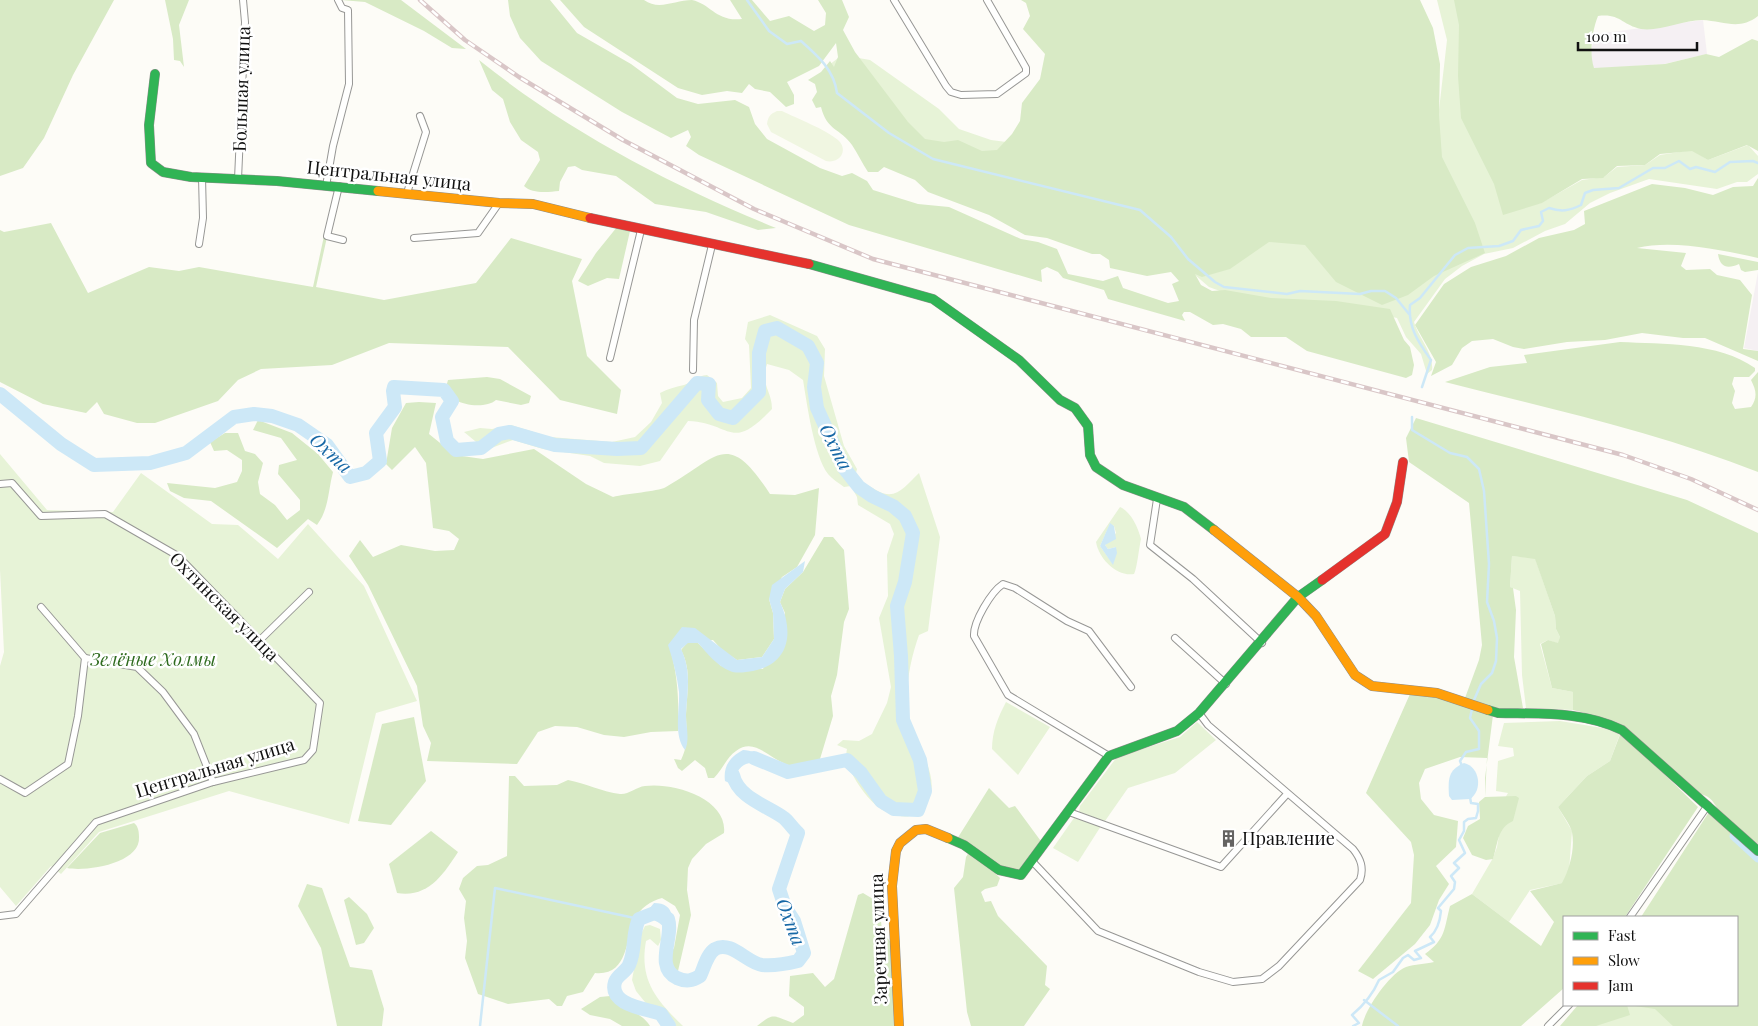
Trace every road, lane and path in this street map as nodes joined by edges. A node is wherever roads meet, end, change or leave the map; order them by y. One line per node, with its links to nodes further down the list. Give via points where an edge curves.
1 (243, 0): 8 (street, Большая улица, via 245,22)
2 (338, 0): 9 (street, via 342,8 348,10 349,84)
3 (894, 0): 4 (street, via 951,92 978,95 1001,93 1026,73)
4 (988, 0)
5 (155, 74): 7 (street, Центральная улица, via 149,125 151,163 163,172)
6 (420, 116): 11 (street, via 426,132)
7 (202, 177): 8 (street, Центральная улица); 16 (street)
8 (238, 179): 9 (street, Центральная улица)
9 (326, 186): 10 (street, Центральная улица)
10 (339, 186): 11 (street, Центральная улица); 15 (street, via 327,236)
11 (407, 192): 12 (street, Центральная улица)
12 (499, 203): 13 (street, Центральная улица, via 534,204); 14 (street, via 478,233)
13 (641, 230): 17 (street, Центральная улица); 18 (street)
14 (414, 238)
15 (343, 240)
16 (200, 244)
17 (712, 245): 19 (street, via 694,320); 22 (street, Центральная улица, via 806,263 933,299 1019,360 1060,400 1075,408 1088,426 1090,455 1096,467 1123,485)
18 (610, 358)
19 (692, 370)
20 (1403, 462): 24 (street, via 1397,502 1385,534)
21 (0, 484): 27 (street, Охтинская улица, via 12,483 41,516 105,514 178,556)
22 (1158, 499): 24 (street, via 1184,507); 28 (street, via 1150,546 1193,578)
23 (309, 592): 27 (street)
24 (1298, 597): 28 (street); 38 (street, via 1316,616 1355,675 1372,686 1438,693 1498,713 1569,714 1608,723 1622,730)
25 (41, 607): 29 (street)
26 (1174, 638): 30 (street)
27 (259, 641): 33 (street, Охтинская улица, via 320,703)
28 (1262, 643): 30 (street)
29 (86, 658): 35 (street, via 68,764 25,793); 36 (street, via 137,667 163,692 194,734)
30 (1226, 684): 32 (street)
31 (1131, 687): 34 (street, via 1088,631 1015,588 1003,584 996,589 974,628 974,636 1008,694)
32 (1199, 713): 34 (street, via 1177,731); 37 (street, via 1208,725)
33 (314, 750): 36 (street, Центральная улица, via 304,760)
34 (1109, 756): 39 (street)
35 (0, 779)
36 (213, 782): 42 (street, Центральная улица, via 96,822 16,914)
37 (1288, 794): 39 (street, via 1221,867); 41 (street, via 1353,849 1359,857 1362,873 1360,880 1279,966 1262,979 1244,982 1221,978 1098,931)
38 (1708, 805): 40 (street); 43 (street)
39 (1069, 812): 41 (street)
40 (1758, 851)
41 (1032, 861): 45 (street, Заречная улица, via 1021,875 999,870 964,844 926,829 916,830 900,843 893,866)
42 (0, 916)
43 (1631, 916)
44 (1568, 1006): 46 (street)
45 (898, 1026)
46 (1548, 1026)

